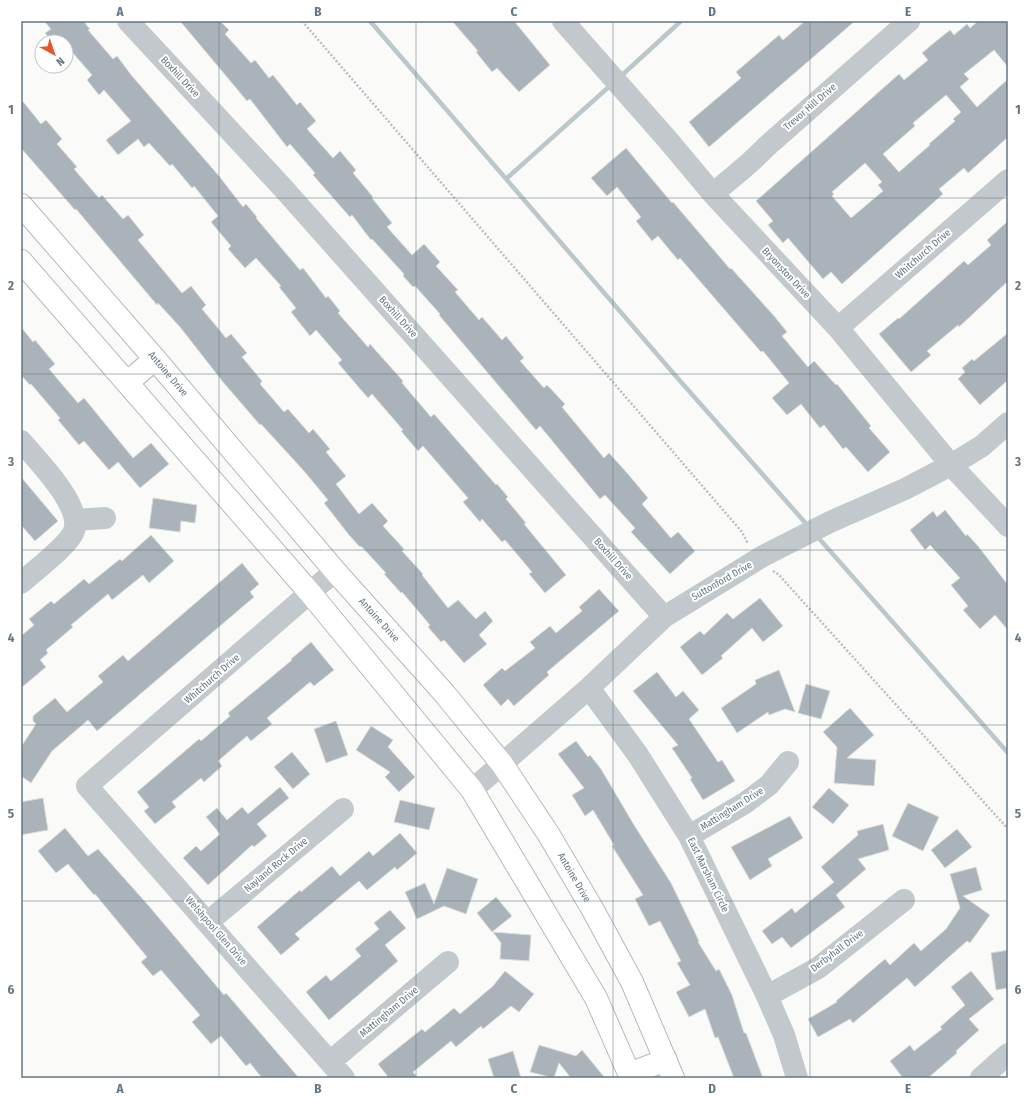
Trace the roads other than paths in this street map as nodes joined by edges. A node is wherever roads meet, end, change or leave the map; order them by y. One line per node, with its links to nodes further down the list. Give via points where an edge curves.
1 (128, 21): 20 (street, Boxhill Drive, via 283,188)
2 (563, 21): 5 (street, Bryonston Drive)
3 (909, 21): 5 (street, Trevor Hill Drive)
4 (1008, 180): 8 (street, Whitchurch Drive)
5 (714, 194): 8 (street, Bryonston Drive)
6 (21, 205): 9 (main road, Antoine Drive)
7 (21, 261): 10 (main road)
8 (838, 328): 13 (street, Bryonston Drive)
9 (155, 359): 10 (main road); 17 (main road, Antoine Drive)
10 (128, 382): 19 (main road)
11 (1008, 424): 13 (street, Suttonford Drive, via 982,446)
12 (21, 441): 15 (street, via 65,496)
13 (951, 465): 16 (street, Bryonston Drive); 20 (street, Suttonford Drive, via 905,489 830,522 759,559)
14 (105, 518): 15 (street)
15 (75, 520): 18 (street, via 74,531 68,540)
16 (1008, 526)
17 (335, 571): 19 (street, Whitchurch Drive); 23 (main road, Antoine Drive, via 444,693)
18 (21, 583)
19 (311, 594): 24 (street, Whitchurch Drive); 25 (main road)
20 (664, 616): 21 (street, Suttonford Drive)
21 (589, 688): 23 (street, Suttonford Drive); 27 (street, East Marsham Circle, via 638,755)
22 (788, 762): 27 (street, Mattingham Drive, via 769,785 745,803)
23 (502, 764): 25 (street, Suttonford Drive); 33 (main road, Antoine Drive, via 549,835 593,910 632,982)
24 (87, 786): 29 (street, Welshpool Glen Drive)
25 (472, 790): 35 (main road, via 596,998)
26 (343, 809): 29 (street, Nayland Rock Drive)
27 (689, 836): 31 (street, East Marsham Circle)
28 (904, 900): 31 (street, Derbyhall Drive, via 818,968)
29 (208, 922): 34 (street, Welshpool Glen Drive)
30 (448, 962): 34 (street, Mattingham Drive)
31 (766, 996): 36 (street, East Marsham Circle, via 784,1035)
32 (1008, 1054): 37 (street)
33 (670, 1069): 35 (main road)
34 (337, 1070)
35 (630, 1076)
36 (797, 1078)
37 (981, 1078)

